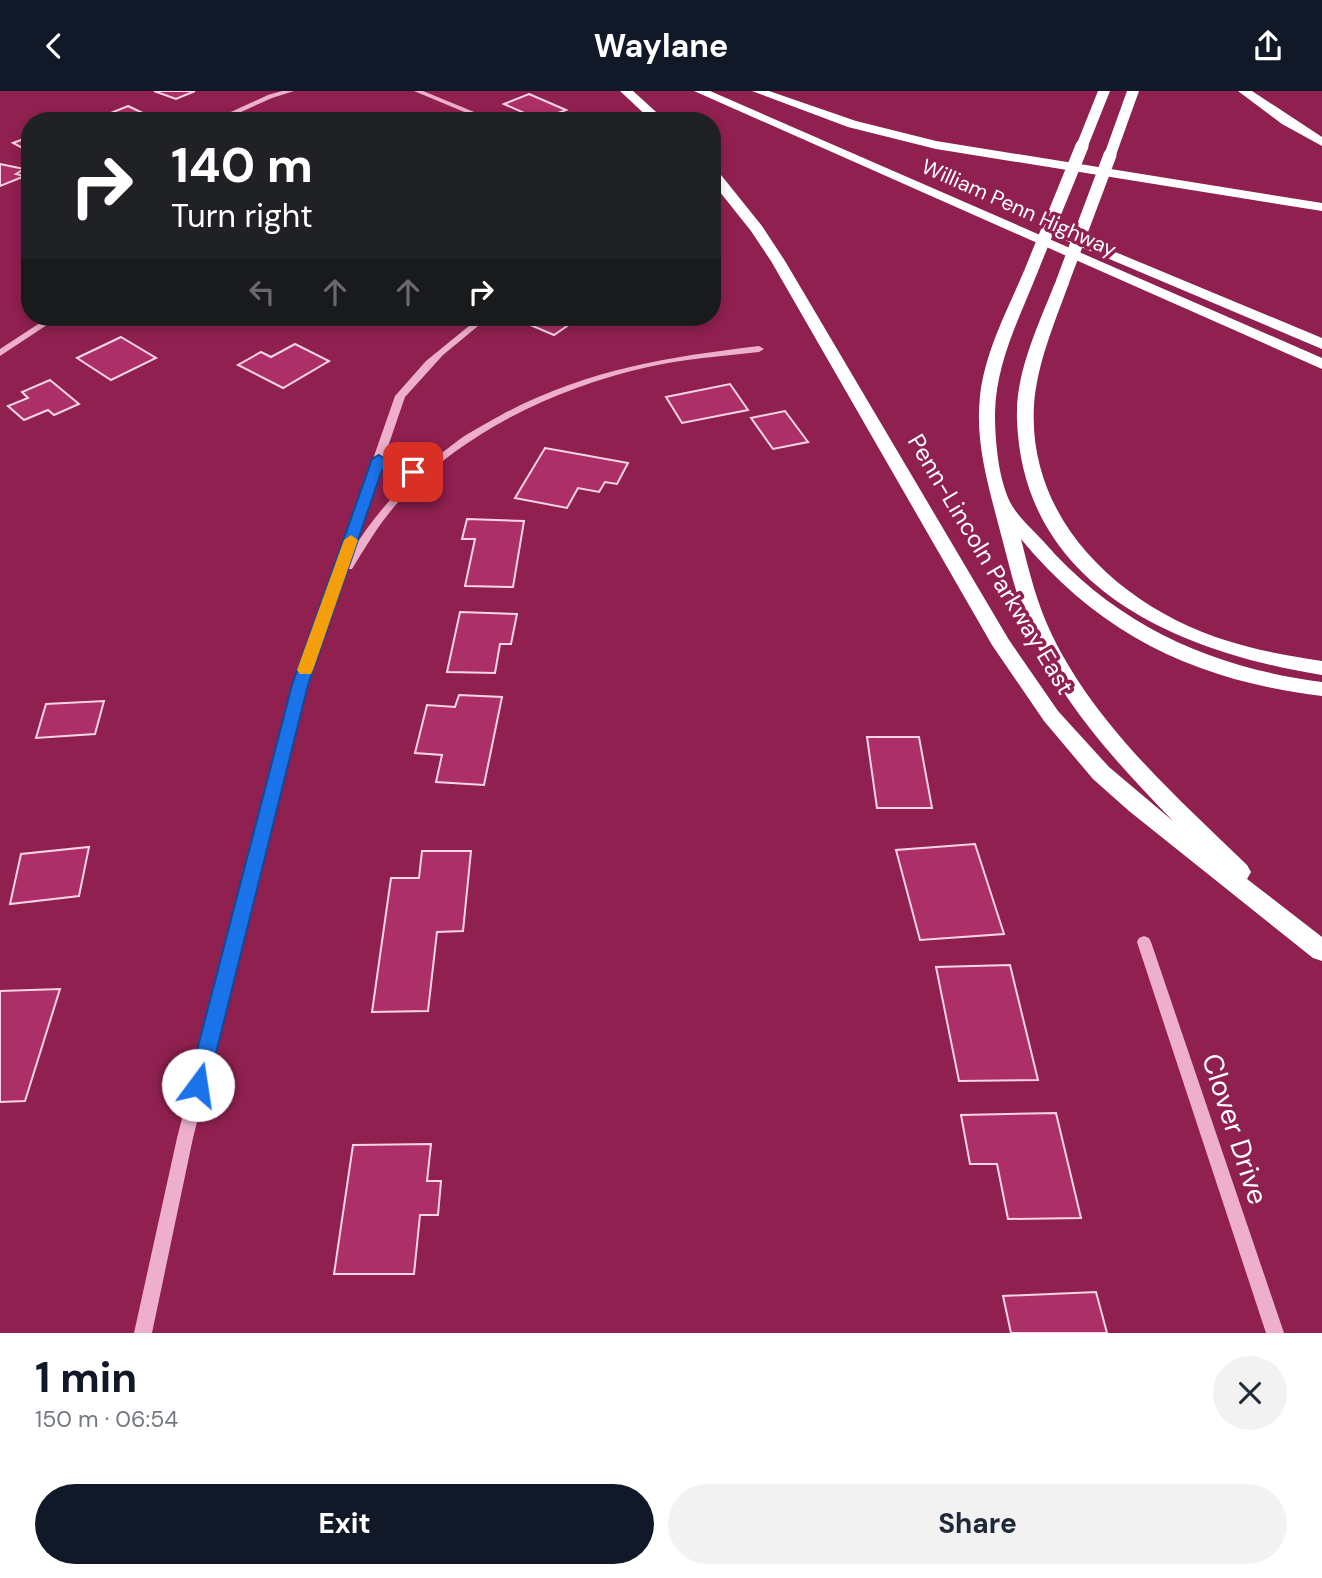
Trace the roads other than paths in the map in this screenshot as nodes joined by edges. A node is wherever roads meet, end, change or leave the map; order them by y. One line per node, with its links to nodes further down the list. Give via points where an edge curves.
1 (284, 91): 11 (street)
2 (291, 91): 11 (street)
3 (417, 91): 13 (street)
4 (626, 91): 14 (highway)
5 (700, 91): 20 (highway, William Penn Highway)
6 (730, 91): 21 (highway, William Penn Highway)
7 (758, 91): 17 (highway, via 852,124 926,143)
8 (1104, 91): 28 (highway, bridge, via 1002,342 988,393 988,445)
9 (1133, 91): 30 (highway, bridge, via 1030,374 1025,422 1039,494 1083,562 1116,592 1177,630 1250,656)
10 (1244, 91): 15 (highway)
11 (270, 96): 12 (street)
12 (234, 112)
13 (470, 112)
14 (650, 112)
15 (1322, 142)
16 (721, 184): 32 (highway, Penn-Lincoln Parkway East, via 778,261 1002,645 1051,716 1101,773 1137,805)
17 (1322, 207)
18 (41, 326): 23 (street)
19 (473, 326): 26 (street, via 420,370 400,396)
20 (1242, 328): 24 (highway, William Penn Highway); 25 (highway)
21 (1322, 344)
22 (759, 349): 27 (street, via 634,367 571,387 517,410 454,446)
23 (0, 353)
24 (1322, 364)
25 (1322, 380)
26 (379, 459): 27 (street, via 397,472); 29 (street)
27 (433, 464): 29 (street, via 374,521)
28 (1001, 503): 31 (highway, via 1076,587 1138,632 1218,667 1275,683); 32 (highway, via 1042,637 1077,695 1150,780)
29 (329, 604): 35 (street, via 300,685 184,1138)
30 (1322, 668)
31 (1322, 689)
32 (1299, 934): 34 (highway, Penn-Lincoln Parkway East)
33 (1144, 942): 36 (street, Clover Drive)
34 (1322, 951)
35 (143, 1333)
36 (1275, 1333)

